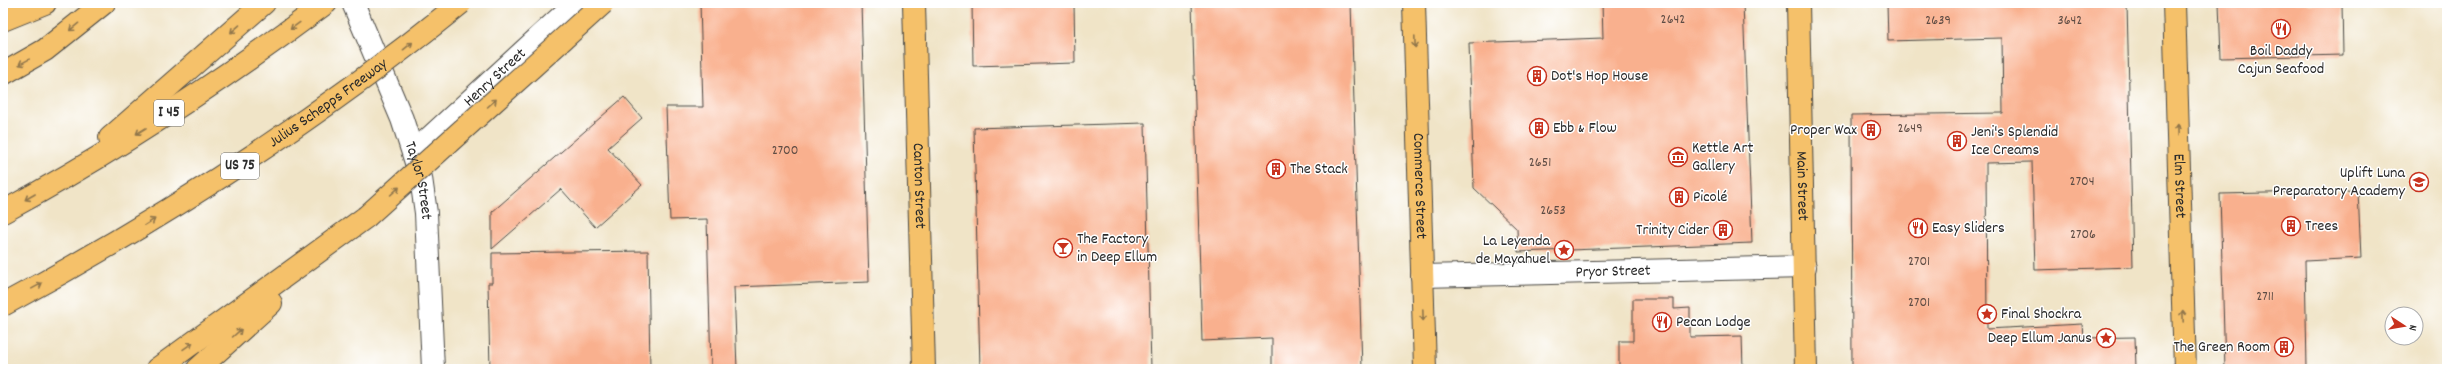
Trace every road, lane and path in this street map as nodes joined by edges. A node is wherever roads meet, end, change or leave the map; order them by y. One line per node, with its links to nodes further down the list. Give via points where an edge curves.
1 (45, 3): 13 (main road)
2 (104, 3): 14 (main road, one-way to 14, via 45,50)
3 (264, 3): 16 (main road, one-way to 16)
4 (326, 3): 16 (main road, I 45, one-way to 16, via 207,88)
5 (352, 3): 15 (street, Taylor Street)
6 (460, 3): 21 (main road, Julius Schepps Freeway / US 75, one-way to 6, bridge, via 120,241 264,149 356,85)
7 (576, 3): 15 (street, Henry Street)
8 (603, 3): 18 (main road, one-way to 8, bridge)
9 (914, 3): 25 (main road, Canton Street)
10 (1414, 3): 20 (main road, Commerce Street, one-way to 20)
11 (1798, 3): 19 (main road, Main Street)
12 (2174, 3): 28 (main road, Elm Street, one-way to 12)
13 (3, 20)
14 (3, 74)
15 (414, 152): 24 (street, Taylor Street, via 426,213)
16 (67, 176): 17 (main road, I 45, one-way to 17)
17 (3, 212)
18 (366, 217): 22 (main road, one-way to 18); 23 (main road, one-way to 18)
19 (1805, 267): 20 (street, Pryor Street); 27 (main road, Main Street)
20 (1422, 276): 26 (main road, Commerce Street, one-way to 26)
21 (3, 305)
22 (157, 369)
23 (198, 369)
24 (433, 369)
25 (924, 369)
26 (1425, 369)
27 (1806, 369)
28 (2185, 369)

